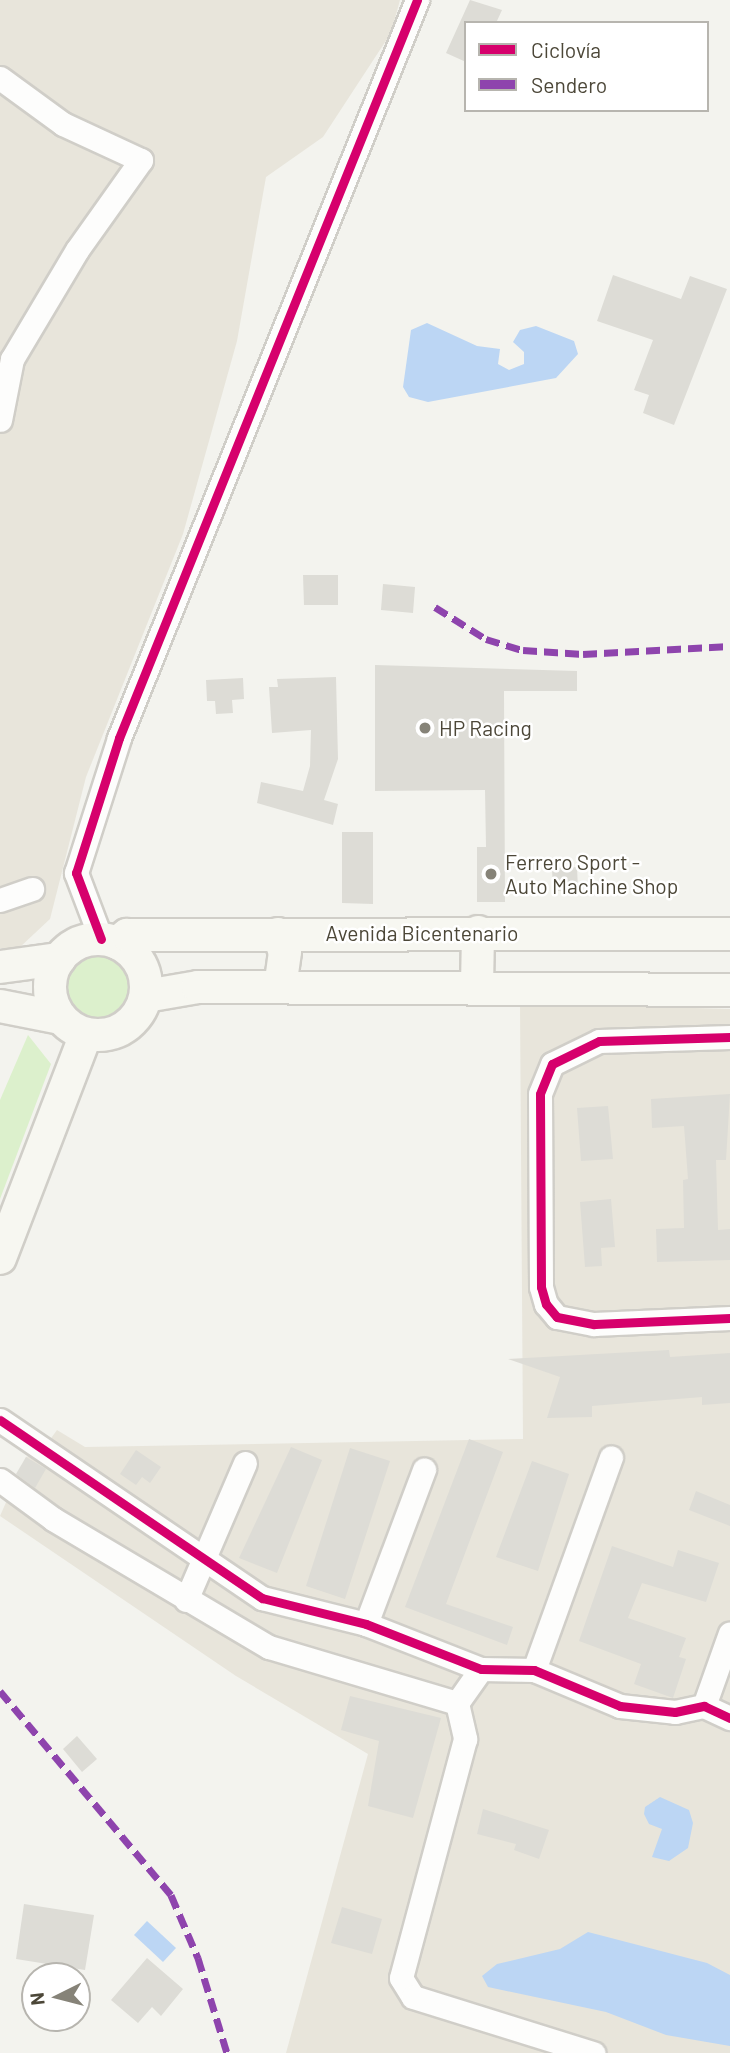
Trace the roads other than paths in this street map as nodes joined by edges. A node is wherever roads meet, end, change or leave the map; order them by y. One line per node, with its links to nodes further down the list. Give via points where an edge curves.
1 (417, 0): 10 (street, via 119,738 76,873)
2 (0, 78): 3 (street, via 63,124 141,160)
3 (6, 355): 4 (street)
4 (0, 420)
5 (32, 889): 6 (street)
6 (0, 900)
7 (478, 932): 8 (street, Avenida Bicentenario); 9 (street, Avenida Bicentenario); 13 (street)
8 (278, 934): 10 (street, Avenida Bicentenario, via 127,935); 14 (street, via 285,952)
9 (730, 934)
10 (109, 941): 11 (street, via 71,947); 16 (street, via 141,964)
11 (59, 959): 12 (street); 18 (street, via 50,988)
12 (0, 967)
13 (477, 986): 14 (street); 15 (street)
14 (280, 987): 16 (street, via 166,989)
15 (730, 990)
16 (146, 996): 18 (street, via 131,1023 118,1032)
17 (0, 1006): 18 (street)
18 (73, 1026): 20 (street)
19 (730, 1037): 21 (street, via 599,1041 552,1064 540,1094 541,1287 546,1304 557,1317 594,1324)
20 (0, 1258)
21 (730, 1318)
22 (0, 1420): 27 (street)
23 (611, 1457): 32 (street)
24 (245, 1463): 27 (street)
25 (424, 1470): 29 (street)
26 (0, 1480): 28 (street)
27 (203, 1562): 28 (street); 29 (street, via 293,1609)
28 (186, 1600): 33 (street, via 269,1647)
29 (366, 1624): 31 (street)
30 (730, 1633): 34 (street)
31 (481, 1669): 32 (street); 33 (street)
32 (534, 1670): 34 (street, via 620,1706 675,1712)
33 (457, 1703): 36 (street, via 465,1739 401,1978 414,1997)
34 (704, 1706): 35 (street)
35 (730, 1718)
36 (593, 2053)

